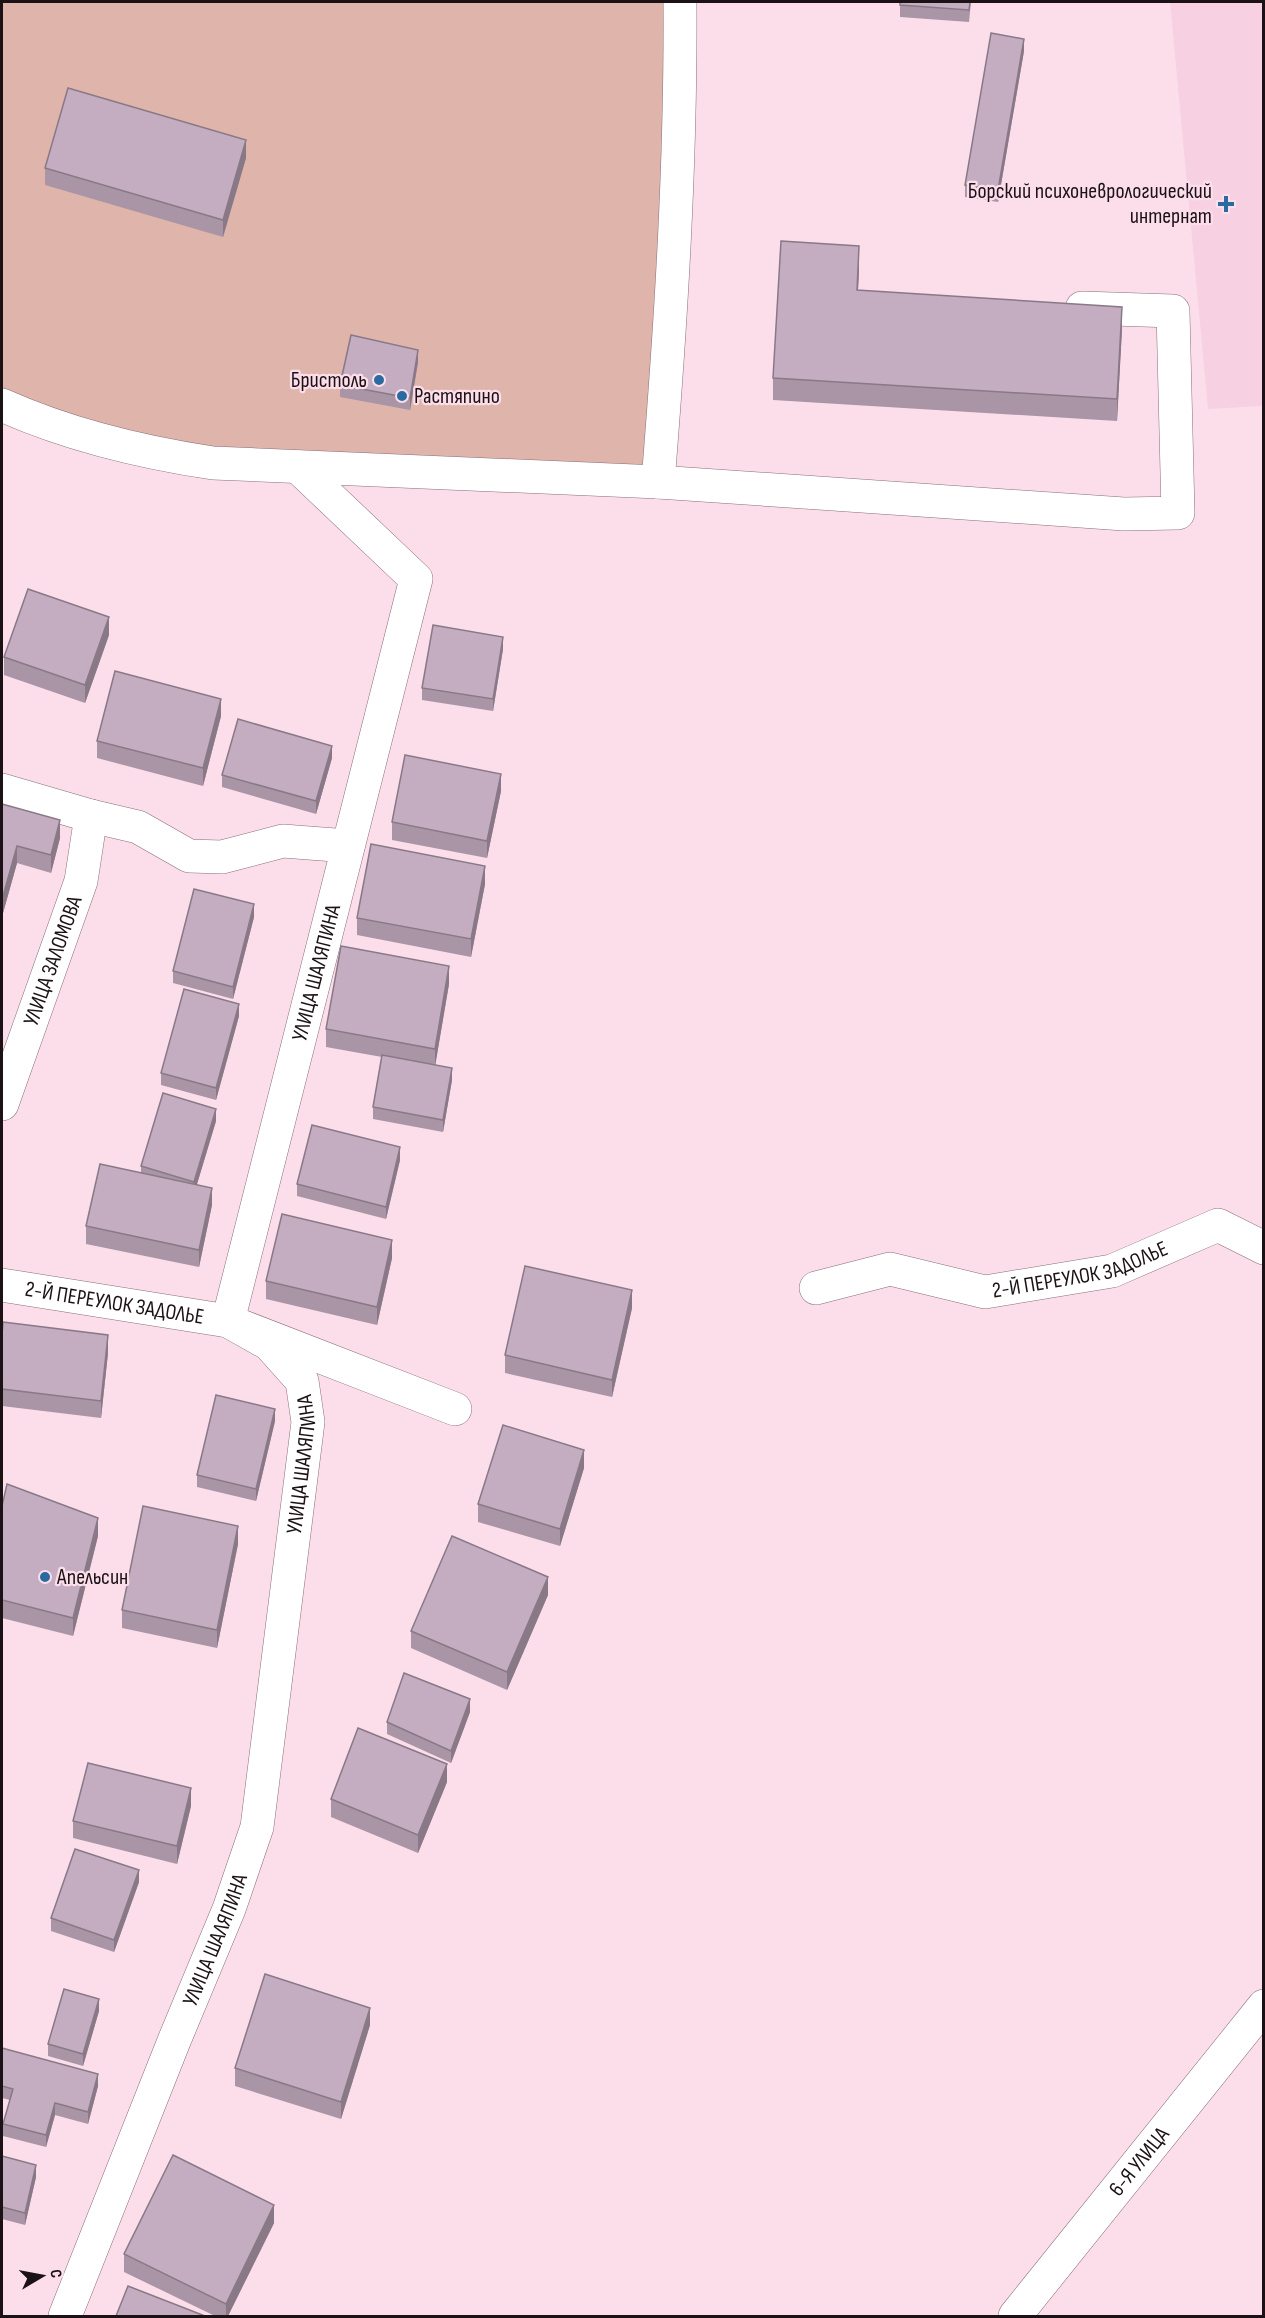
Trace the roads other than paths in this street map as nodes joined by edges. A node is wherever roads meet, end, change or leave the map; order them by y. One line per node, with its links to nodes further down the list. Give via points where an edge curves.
1 (680, 2): 5 (street, via 671,329)
2 (1082, 309): 5 (street, via 1173,311 1178,513 1124,514)
3 (2, 405): 4 (street, via 37,421 153,454 213,463)
4 (298, 467): 5 (street); 8 (street, УЛИЦА ШАЛЯПИНА, via 416,579)
5 (658, 482)
6 (2, 790): 7 (street)
7 (91, 816): 8 (street, via 138,827 189,856 222,857 283,841); 9 (street, УЛИЦА ЗАЛОМОВА, via 81,881)
8 (348, 846): 13 (street, УЛИЦА ШАЛЯПИНА)
9 (2, 1104)
10 (1263, 1248): 12 (street, 2-Й ПЕРЕУЛОК ЗАДОЛЬЕ, via 1218,1225 1112,1271 985,1292 890,1269)
11 (2, 1285): 13 (street, 2-Й ПЕРЕУЛОК ЗАДОЛЬЕ)
12 (816, 1288)
13 (228, 1321): 14 (street); 16 (street, УЛИЦА ШАЛЯПИНА, via 269,1344 302,1381 308,1422 257,1827 229,1909)
14 (455, 1409)
15 (1263, 2006): 17 (street, 6-Я УЛИЦА)
16 (65, 2316)
17 (1015, 2316)

